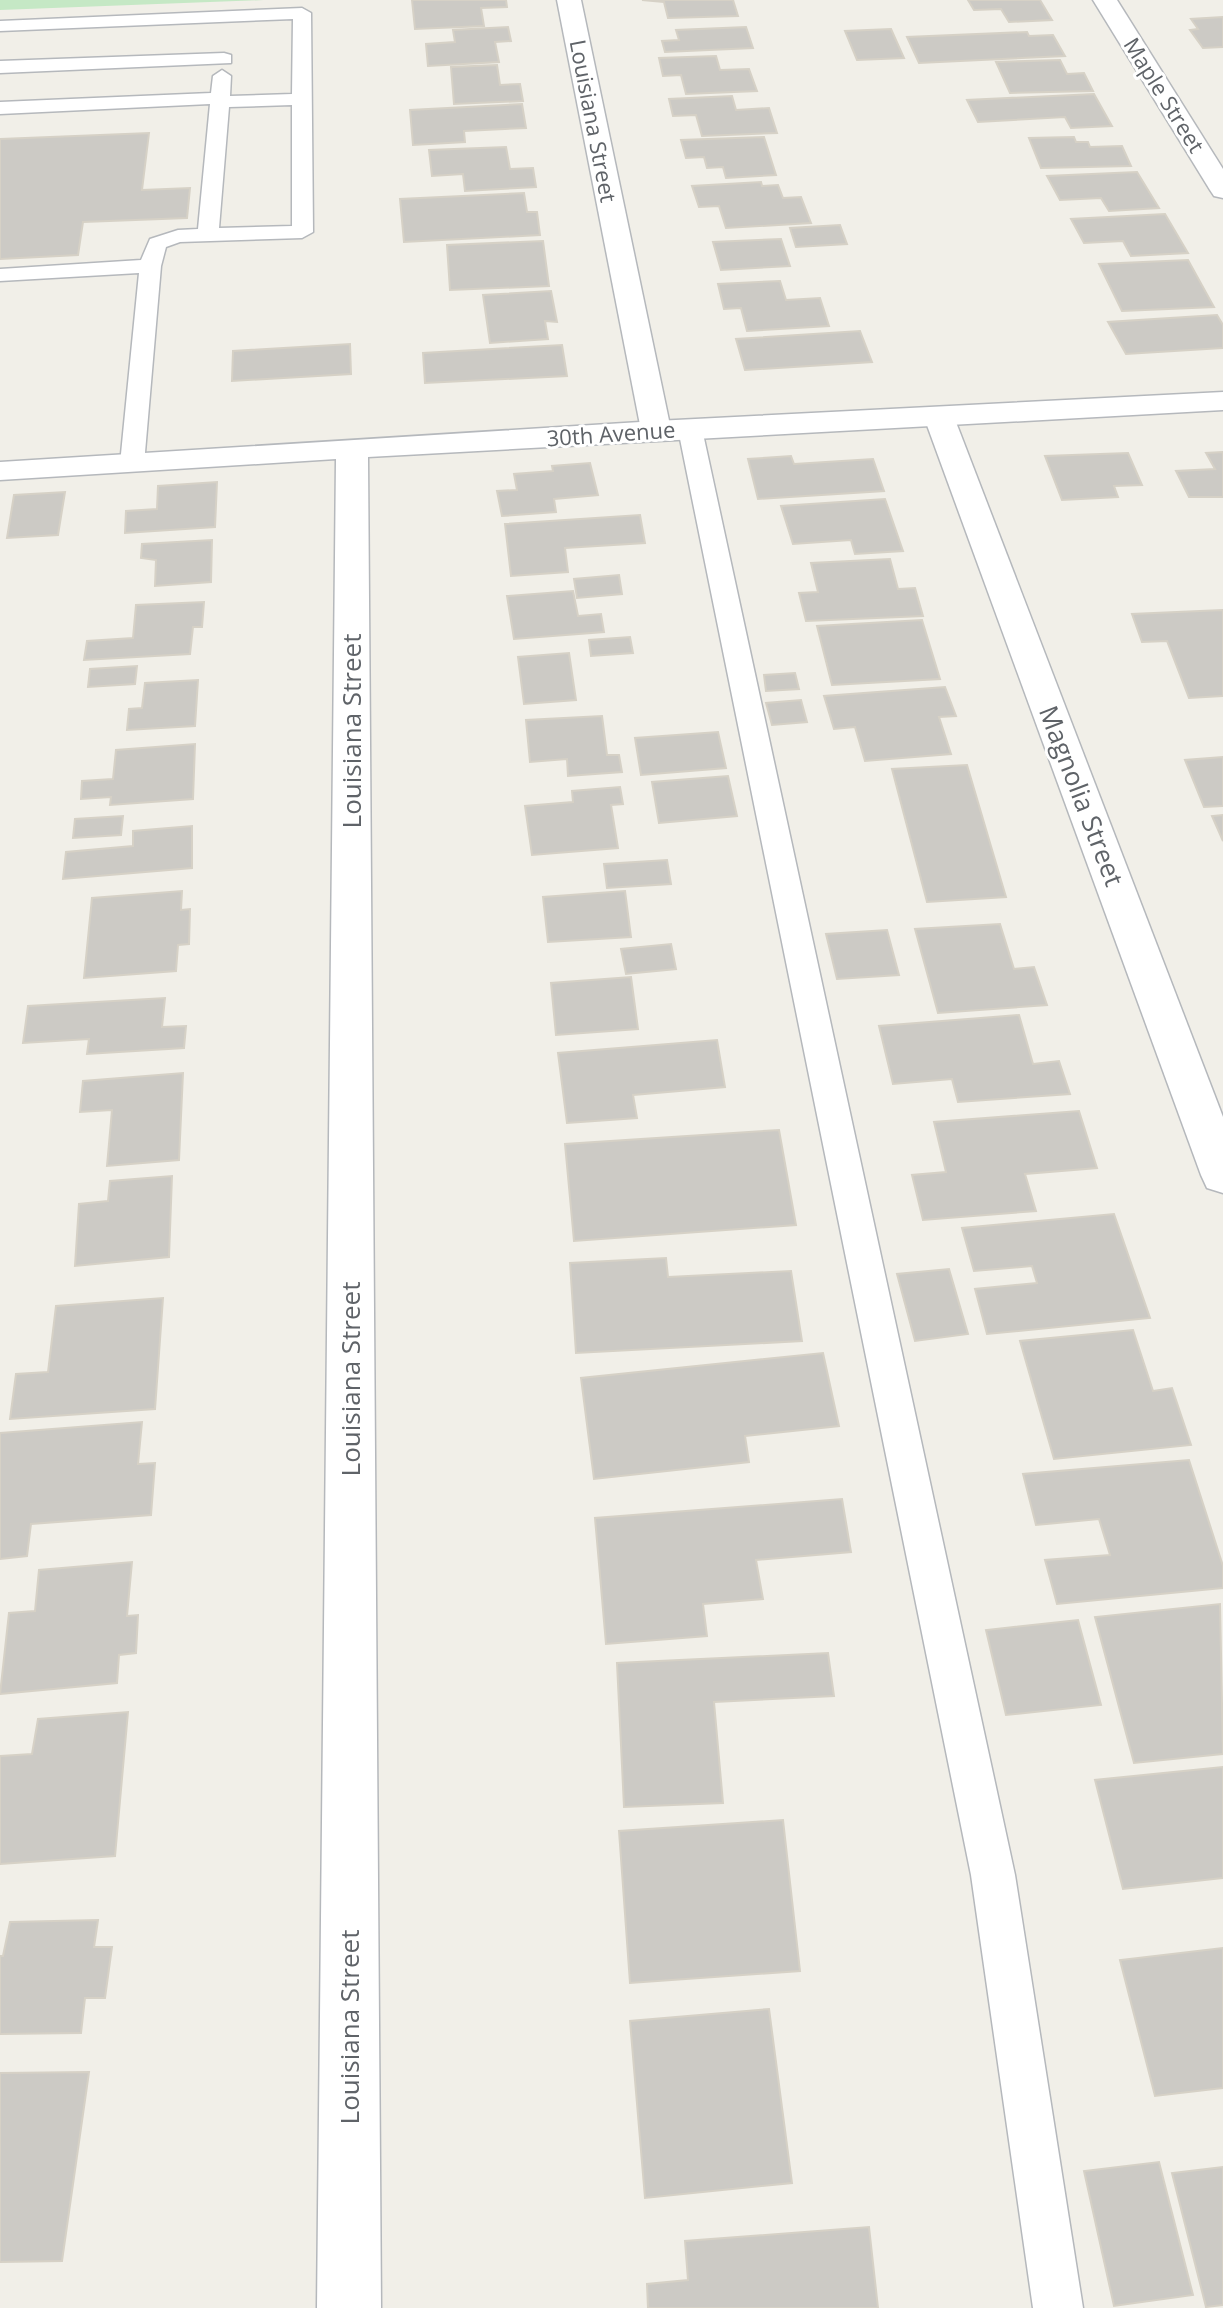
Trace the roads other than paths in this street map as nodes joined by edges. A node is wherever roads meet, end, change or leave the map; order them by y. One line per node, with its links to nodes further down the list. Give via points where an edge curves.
1 (569, 0): 15 (street, Louisiana Street)
2 (1105, 0): 9 (street, Maple Street)
3 (0, 26): 4 (lane)
4 (226, 38): 5 (lane); 6 (lane, via 302,13); 7 (lane)
5 (0, 67)
6 (302, 99): 7 (lane); 10 (lane, via 302,232)
7 (220, 100): 8 (lane); 10 (lane)
8 (0, 108)
9 (1223, 190)
10 (208, 235): 11 (lane, via 157,243)
11 (150, 266): 12 (lane); 17 (lane)
12 (0, 275)
13 (1223, 401): 14 (street, 30th Avenue)
14 (939, 417): 15 (street, 30th Avenue); 19 (street, Magnolia Street)
15 (673, 430): 16 (street, 30th Avenue); 21 (lane, via 993,1875)
16 (352, 451): 17 (street, 30th Avenue); 20 (street, Louisiana Street)
17 (132, 464): 18 (street, 30th Avenue)
18 (0, 471)
19 (1223, 1175)
20 (349, 2308)
21 (1058, 2308)

